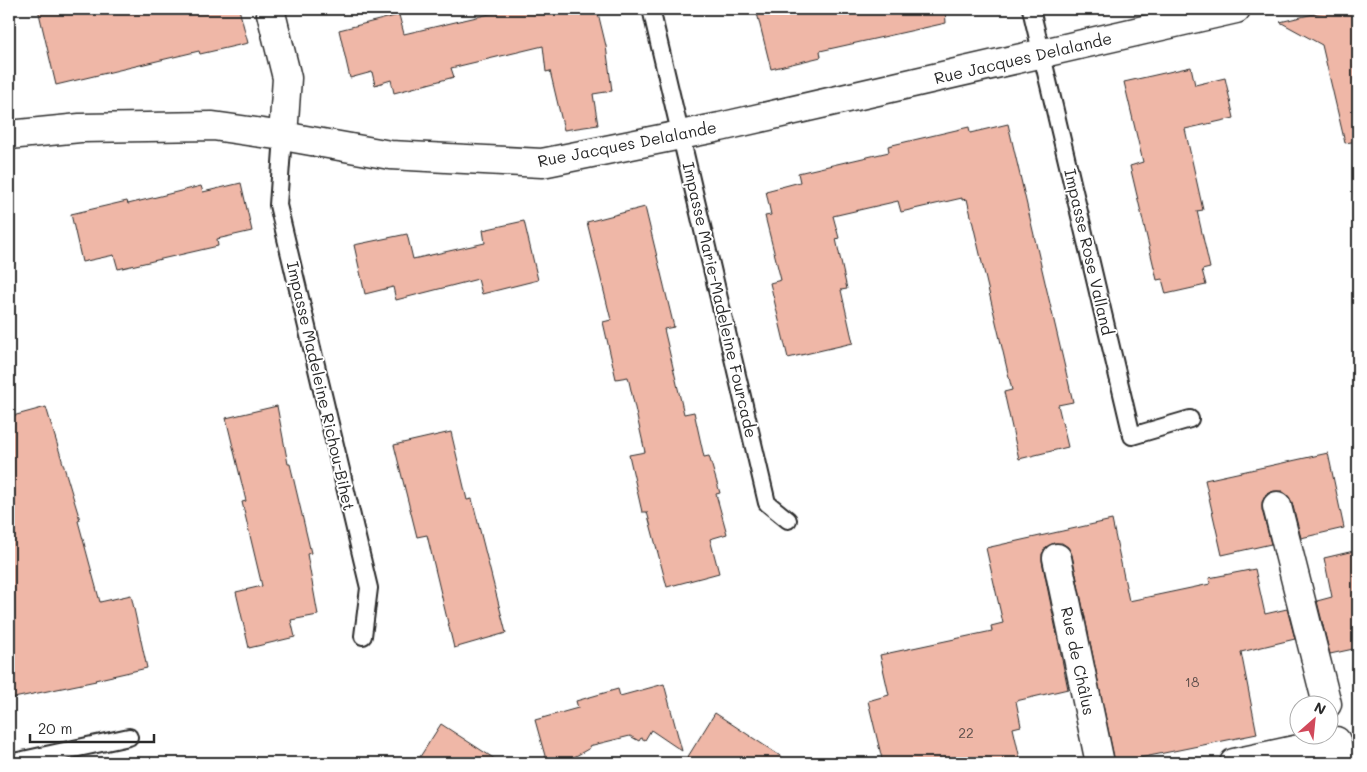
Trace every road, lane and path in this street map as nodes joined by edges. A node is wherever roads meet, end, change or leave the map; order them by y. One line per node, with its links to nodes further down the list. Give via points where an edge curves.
1 (270, 9): 8 (street, via 287,78)
2 (1031, 9): 5 (lane, Impasse Rose Valland)
3 (1236, 9): 5 (street, Rue Jacques Delalande)
4 (652, 13): 7 (lane, Impasse Marie-Madeleine Fourcade)
5 (1042, 53): 7 (street, Rue Jacques Delalande); 9 (lane, Impasse Rose Valland, via 1132,436)
6 (9, 135): 8 (street, Rue Jacques Delalande, via 80,128 213,126)
7 (681, 135): 8 (street, Rue Jacques Delalande, via 542,163 390,155); 11 (lane, Impasse Marie-Madeleine Fourcade, via 767,503)
8 (282, 136): 13 (lane, Impasse Madeleine Richou-Bihet, via 278,205 369,588)
9 (1190, 419)
10 (1277, 506): 14 (street)
11 (788, 520)
12 (1057, 558): 18 (street, Rue de Châlus)
13 (363, 636)
14 (1324, 694)
15 (129, 737): 17 (lane)
16 (1345, 746): 19 (street)
17 (9, 763)
18 (1100, 763)
19 (1234, 763)

